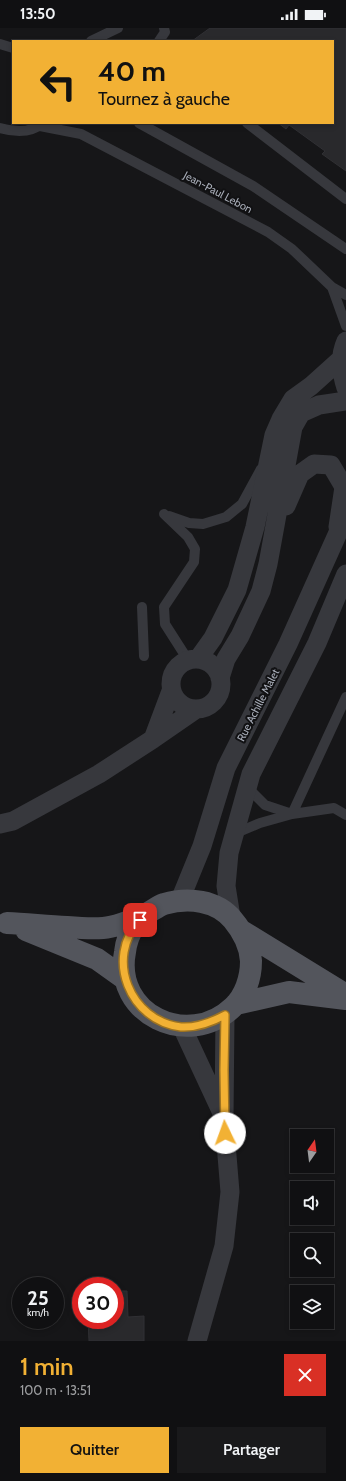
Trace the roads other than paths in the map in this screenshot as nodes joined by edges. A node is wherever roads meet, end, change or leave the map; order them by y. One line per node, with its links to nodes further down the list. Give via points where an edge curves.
1 (118, 28): 3 (lane)
2 (164, 28): 4 (lane, via 165,32)
3 (93, 40)
4 (160, 40)
5 (0, 44): 6 (lane)
6 (12, 48)
7 (12, 48): 8 (lane)
8 (0, 52)
9 (41, 124): 13 (lane, via 27,131 12,132); 14 (lane, Jean-Paul Lebon)
10 (76, 124): 14 (lane)
11 (141, 124): 16 (lane, via 253,186)
12 (248, 124): 15 (lane)
13 (0, 128)
14 (81, 134): 17 (lane, Jean-Paul Lebon, via 268,232 292,249)
15 (346, 199)
16 (346, 249)
17 (332, 287): 18 (lane); 19 (lane)
18 (346, 295)
19 (346, 326)
20 (343, 350): 21 (street, via 341,374); 23 (street, via 311,386 293,399 281,419)
21 (346, 388)
22 (346, 401): 26 (street, via 319,405 301,413 293,427)
23 (270, 453): 30 (street, via 255,527 237,590 213,638); 30 (lane, via 242,504 226,517 203,524 189,523 164,514 188,537 196,549 194,562 164,607 165,624)
24 (346, 515): 25 (street, Rue Achille Malet)
25 (337, 534): 26 (street, via 344,487 332,465 314,464 300,474); 41 (street, Rue Achille Malet, via 288,644 226,768 202,846)
26 (272, 539): 31 (street, via 261,591 226,659)
27 (346, 574): 36 (street, via 317,643 251,774)
28 (142, 607): 29 (lane)
29 (144, 656)
30 (193, 660): 31 (street, via 206,661 212,665); 32 (street, via 175,669 170,683)
31 (220, 678): 34 (street, via 220,694 216,700 210,706)
32 (171, 691): 34 (street, via 180,704); 35 (street)
33 (346, 697): 37 (lane)
34 (194, 710): 35 (street)
35 (153, 739): 39 (street, via 99,774 13,821)
36 (247, 788): 37 (lane, via 265,805); 40 (street)
37 (292, 814): 38 (lane, via 334,808); 40 (lane)
38 (346, 815)
39 (0, 824)
40 (234, 834): 44 (street, via 229,853 226,886)
41 (180, 900): 42 (main road, via 163,904); 44 (main road, via 207,902)
42 (147, 914): 43 (main road, via 104,928); 45 (main road, via 134,927 126,943 123,961)
43 (3, 922): 45 (main road, via 97,959)
44 (236, 924): 46 (main road); 48 (main road, via 248,945 251,961 245,991)
45 (125, 979): 49 (main road, via 130,994 140,1006 152,1016)
46 (346, 995)
47 (346, 999): 48 (main road, via 290,992)
48 (231, 1009): 49 (main road, via 212,1022); 50 (street)
49 (182, 1027): 50 (street)
50 (224, 1119): 51 (street, via 230,1192 224,1246)
51 (197, 1341)

